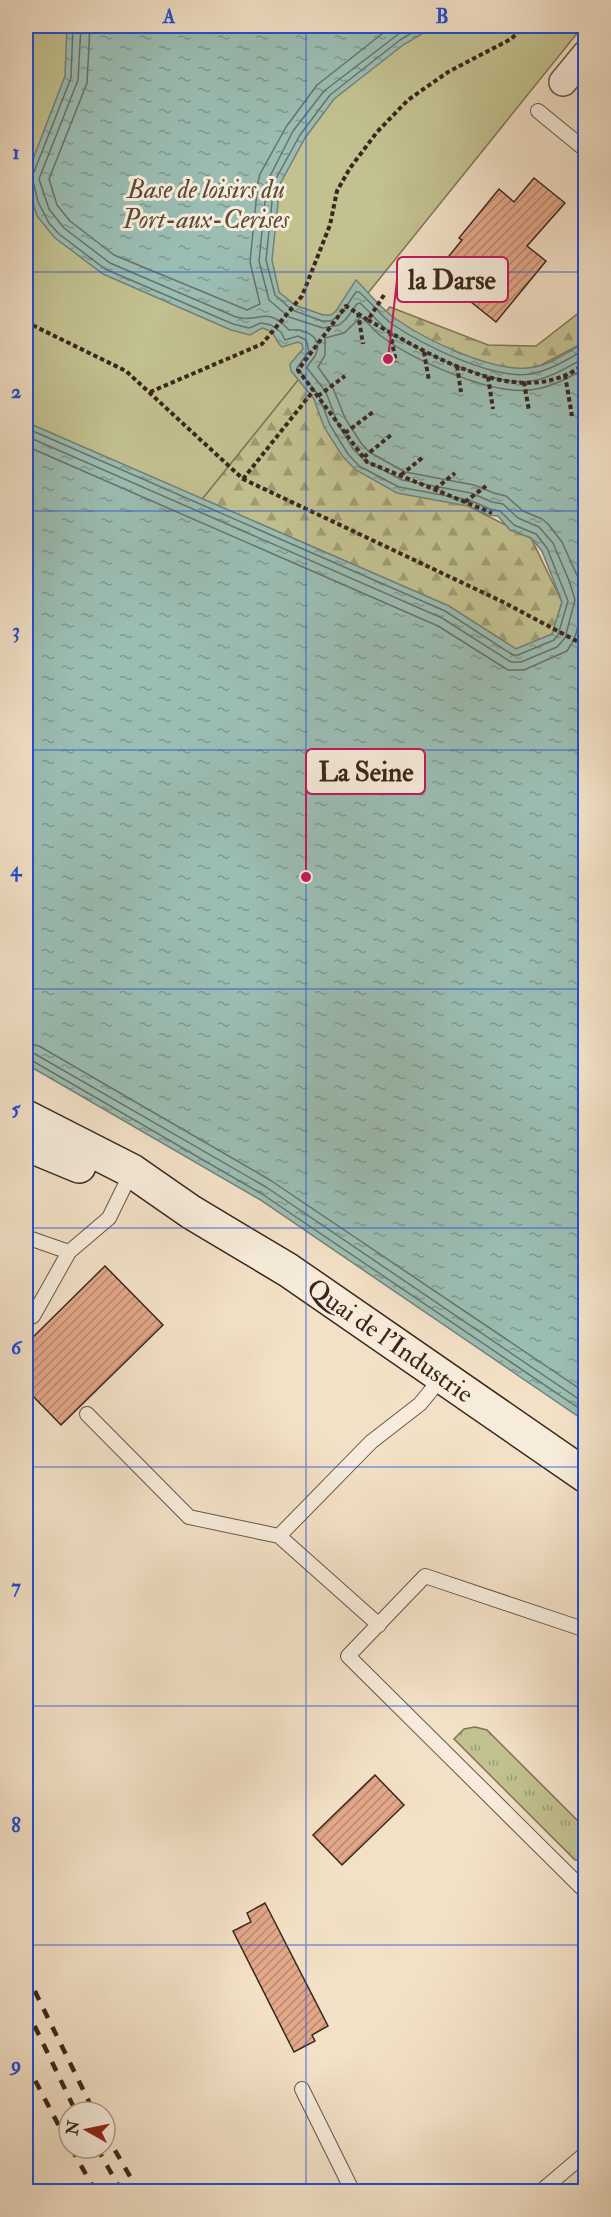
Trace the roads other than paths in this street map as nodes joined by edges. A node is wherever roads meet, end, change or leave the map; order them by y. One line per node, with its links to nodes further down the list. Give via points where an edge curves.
1 (585, 54): 2 (street)
2 (562, 82)
3 (538, 111): 4 (lane)
4 (584, 147)
5 (26, 1117): 7 (main road, Quai de l'Industrie)
6 (26, 1144): 7 (main road, Quai de l'Industrie)
7 (128, 1178): 9 (lane, via 109,1218); 11 (main road, Quai de l'Industrie, via 288,1270)
8 (26, 1237): 9 (lane)
9 (69, 1252): 10 (lane, via 33,1316)
10 (26, 1320)
11 (442, 1377): 13 (main road, Quai de l'Industrie); 14 (lane, via 420,1404 371,1443)
12 (87, 1414): 14 (lane, via 189,1517)
13 (585, 1476)
14 (279, 1536): 15 (lane)
15 (379, 1625): 16 (lane, via 425,1576); 17 (lane, via 348,1656)
16 (585, 1630)
17 (585, 1892)
18 (302, 2089): 20 (lane)
19 (585, 2153): 21 (lane)
20 (353, 2192)
21 (540, 2192)

